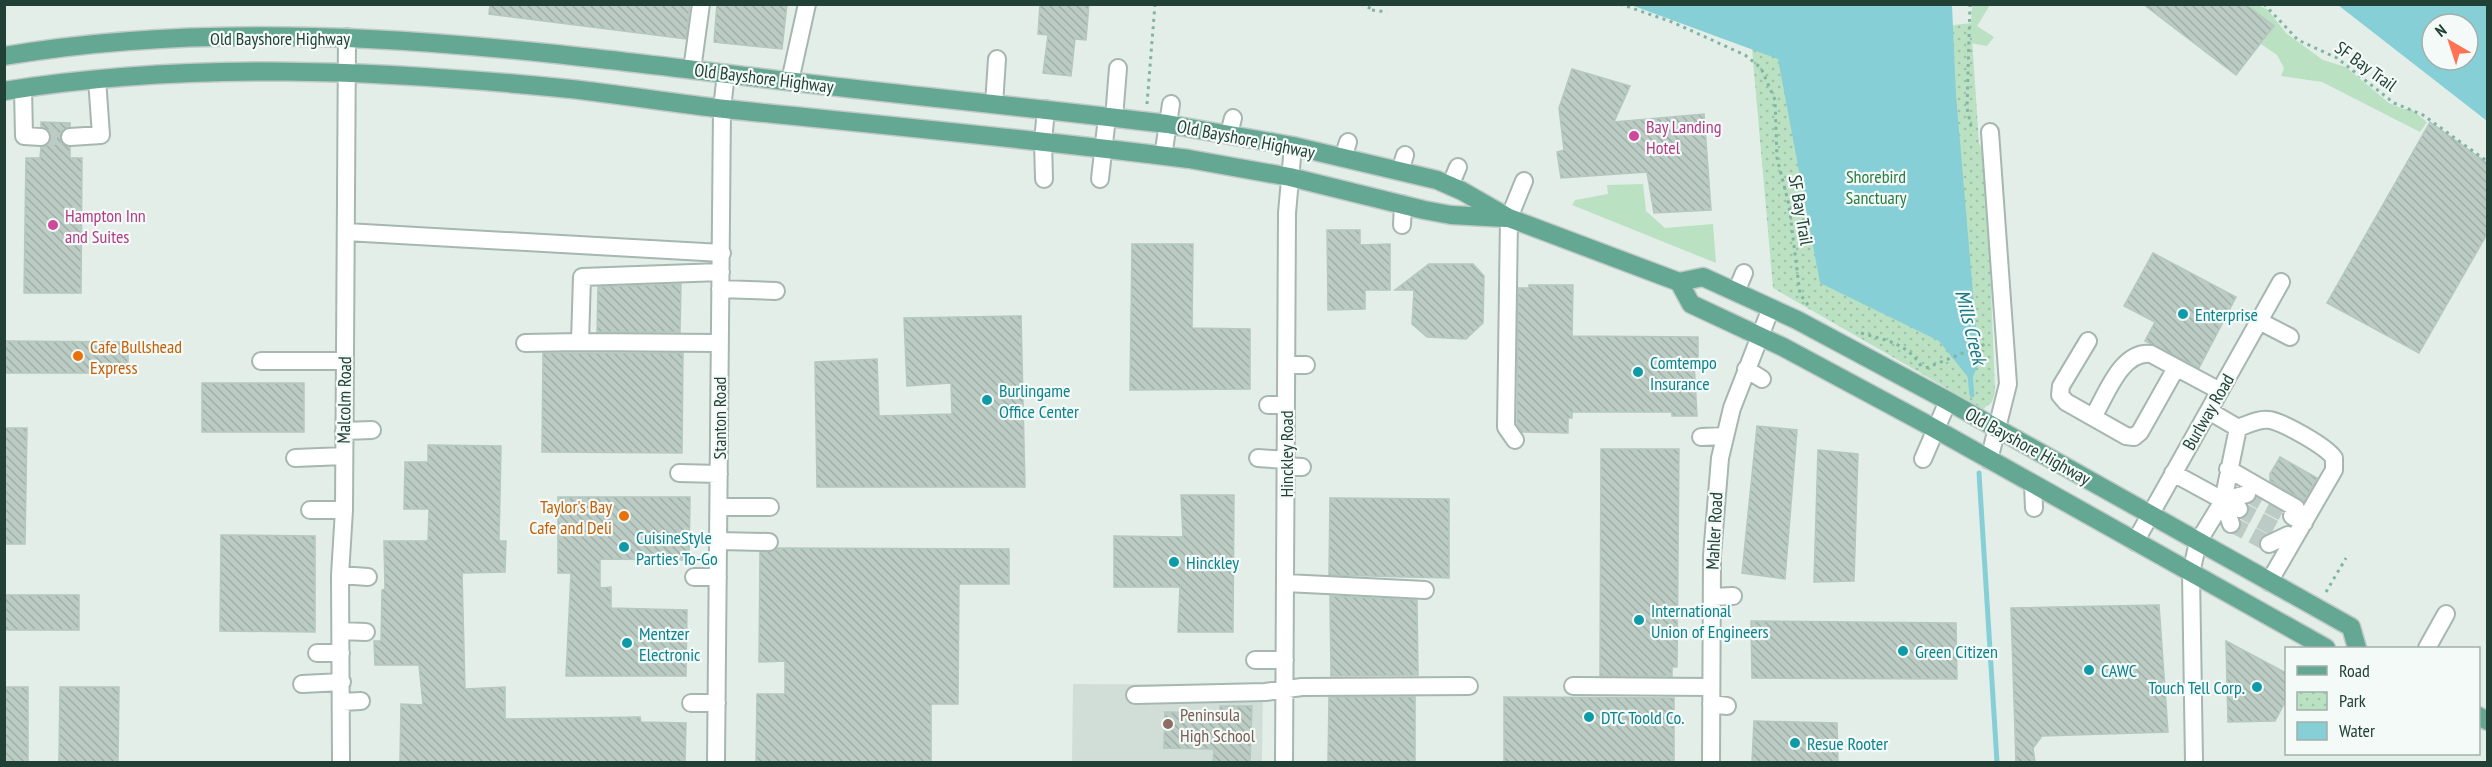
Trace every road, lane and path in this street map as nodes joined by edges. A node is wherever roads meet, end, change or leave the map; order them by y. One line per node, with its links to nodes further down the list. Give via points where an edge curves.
1 (701, 4): 12 (street)
2 (807, 4): 16 (street)
3 (1155, 4): 24 (path)
4 (1361, 4): 7 (path)
5 (1620, 4): 52 (path, SF Bay Trail, via 1745,55 1761,68 1775,100 1778,158 1789,205 1800,294)
6 (2264, 4): 33 (path, SF Bay Trail, via 2298,40 2337,58 2394,103 2423,115)
7 (1387, 12)
8 (347, 38): 9 (main road, Old Bayshore Highway, via 176,39); 12 (main road, Old Bayshore Highway, via 502,48); 13 (street, Malcolm Road)
9 (4, 56)
10 (997, 59): 19 (street)
11 (1118, 68): 23 (street)
12 (692, 70): 14 (main road, Old Bayshore Highway)
13 (347, 72): 15 (main road, Old Bayshore Highway, via 199,73); 21 (main road, Old Bayshore Highway, via 573,90); 43 (street, Malcolm Road)
14 (726, 74): 16 (main road, Old Bayshore Highway); 21 (street, Stanton Road)
15 (97, 79): 17 (main road, Old Bayshore Highway); 28 (street, via 101,135)
16 (790, 81): 19 (main road, Old Bayshore Highway)
17 (23, 88): 18 (main road, Old Bayshore Highway); 27 (street, via 24,136)
18 (4, 91)
19 (994, 104): 22 (main road, Old Bayshore Highway)
20 (1171, 104): 25 (street)
21 (722, 108): 29 (main road, Old Bayshore Highway); 44 (street, Stanton Road)
22 (1046, 109): 23 (main road, Old Bayshore Highway); 29 (street)
23 (1110, 117): 24 (main road, Old Bayshore Highway); 31 (street)
24 (1146, 121): 25 (main road, Old Bayshore Highway)
25 (1167, 124): 30 (main road, Old Bayshore Highway, via 1231,126); 32 (street)
26 (1990, 132): 75 (street, via 2008,384)
27 (41, 136)
28 (70, 137)
29 (1043, 142): 31 (main road, Old Bayshore Highway); 36 (street)
30 (1293, 146): 35 (street, Hinckley Road); 39 (main road, Old Bayshore Highway, via 1346,150 1403,163)
31 (1102, 149): 32 (main road, Old Bayshore Highway); 37 (street)
32 (1162, 156): 35 (main road, Old Bayshore Highway)
33 (2487, 162)
34 (1458, 167): 39 (street)
35 (1290, 177): 40 (main road, Old Bayshore Highway); 64 (street, Hinckley Road)
36 (1044, 179)
37 (1100, 179)
38 (1524, 181): 41 (street)
39 (1450, 186): 41 (main road, Old Bayshore Highway)
40 (1403, 204): 41 (main road, Old Bayshore Highway, via 1451,215); 42 (street)
41 (1509, 218): 47 (main road, Old Bayshore Highway); 82 (street, via 1506,426)
42 (1402, 225)
43 (346, 232): 44 (street); 63 (street, Malcolm Road)
44 (722, 253): 46 (street, Stanton Road)
45 (1744, 273): 50 (street)
46 (721, 280): 49 (street); 58 (street, via 582,276); 60 (street, Stanton Road)
47 (1679, 282): 50 (main road, Old Bayshore Highway, via 1703,277); 55 (main road, Old Bayshore Highway, via 1691,303)
48 (2281, 282): 53 (street, Burlway Road)
49 (776, 291)
50 (1736, 292): 51 (main road, Old Bayshore Highway)
51 (1771, 308): 55 (street, Mahler Road); 70 (main road, Old Bayshore Highway)
52 (1814, 312)
53 (2259, 321): 56 (street); 69 (street, Burlway Road)
54 (1854, 331): 61 (path, via 1898,344 1913,354 1923,369)
55 (1760, 336): 67 (street, Mahler Road); 78 (main road, Old Bayshore Highway)
56 (2290, 337)
57 (2088, 341): 74 (street, via 2061,386 2060,395)
58 (580, 342): 59 (street); 60 (street)
59 (525, 343)
60 (720, 343): 92 (street, Stanton Road)
61 (1988, 343)
62 (261, 361): 63 (street)
63 (345, 361): 79 (street, Malcolm Road)
64 (1287, 365): 65 (street); 73 (street, Hinckley Road)
65 (1306, 365)
66 (2176, 368): 69 (street); 74 (street, via 2151,354 2136,355 2125,364); 74 (street, via 2138,435 2126,436)
67 (1746, 369): 68 (street); 80 (street, Mahler Road)
68 (1762, 379)
69 (2220, 391): 72 (street, Burlway Road)
70 (1948, 401): 75 (main road, Old Bayshore Highway); 78 (street)
71 (1268, 405): 73 (street)
72 (2209, 411): 76 (street); 91 (street, Burlway Road)
73 (1292, 413): 88 (street, Hinckley Road)
74 (2093, 417)
75 (1997, 428): 87 (street); 101 (main road, Old Bayshore Highway)
76 (2238, 428): 89 (street); 102 (street, via 2270,420 2331,453 2334,470)
77 (372, 430): 79 (street)
78 (1937, 430): 86 (street); 87 (main road, Old Bayshore Highway)
79 (344, 431): 83 (street, Malcolm Road)
80 (1725, 436): 81 (street); 118 (street, Mahler Road, via 1714,510)
81 (1701, 437)
82 (1515, 441)
83 (344, 456): 84 (street); 100 (street, Malcolm Road)
84 (295, 458)
85 (1258, 458): 88 (street)
86 (1923, 459)
87 (1989, 460): 93 (main road, Old Bayshore Highway)
88 (1291, 464): 114 (street, Hinckley Road)
89 (2228, 469): 94 (street); 102 (street, via 2296,508 2292,516)
90 (679, 473): 92 (street)
91 (2173, 473): 94 (street); 101 (street, Burlway Road)
92 (719, 474): 95 (street, Stanton Road)
93 (2033, 484): 97 (street); 105 (main road, Old Bayshore Highway)
94 (2223, 500): 98 (street); 106 (street)
95 (719, 507): 96 (street); 103 (street, Stanton Road)
96 (770, 507)
97 (2034, 508)
98 (2239, 509)
99 (310, 510): 100 (street)
100 (344, 510): 109 (street, Malcolm Road)
101 (2150, 514): 105 (street, Burlway Road); 106 (main road, Old Bayshore Highway)
102 (2306, 519): 113 (street, via 2282,532)
103 (718, 541): 104 (street); 112 (street, Stanton Road)
104 (769, 542)
105 (2135, 542): 108 (main road, Old Bayshore Highway)
106 (2198, 542): 108 (street); 113 (main road, Old Bayshore Highway)
107 (2346, 558): 117 (path)
108 (2191, 573): 122 (main road, Old Bayshore Highway); 144 (street)
109 (340, 575): 110 (street); 120 (street, Malcolm Road)
110 (368, 577)
111 (694, 577): 112 (street)
112 (718, 577): 139 (street, Stanton Road)
113 (2269, 582): 123 (main road, Old Bayshore Highway, via 2351,627)
114 (1286, 583): 115 (street); 128 (street, Hinckley Road)
115 (1425, 590)
116 (1733, 596): 118 (street)
117 (2323, 596)
118 (1712, 597): 133 (street, Mahler Road)
119 (2446, 614): 124 (street)
120 (341, 630): 121 (street); 126 (street, Malcolm Road)
121 (366, 632)
122 (2324, 647)
123 (2357, 647)
124 (2428, 647)
125 (317, 653): 126 (street)
126 (342, 653): 129 (street, Malcolm Road)
127 (1255, 660): 128 (street)
128 (1285, 660): 134 (street, Hinckley Road)
129 (342, 682): 130 (street); 136 (street, Malcolm Road)
130 (302, 684)
131 (1469, 686): 134 (street)
132 (1573, 686): 133 (street)
133 (1711, 687): 143 (street, Mahler Road, via 1719,705)
134 (1284, 690): 135 (street); 142 (street, Hinckley Road)
135 (1135, 695)
136 (342, 702): 137 (street); 140 (street, Malcolm Road)
137 (361, 702)
138 (691, 703): 139 (street)
139 (717, 703): 141 (street, Stanton Road)
140 (341, 762)
141 (716, 762)
142 (1284, 762)
143 (1711, 762)
144 (2194, 762)

